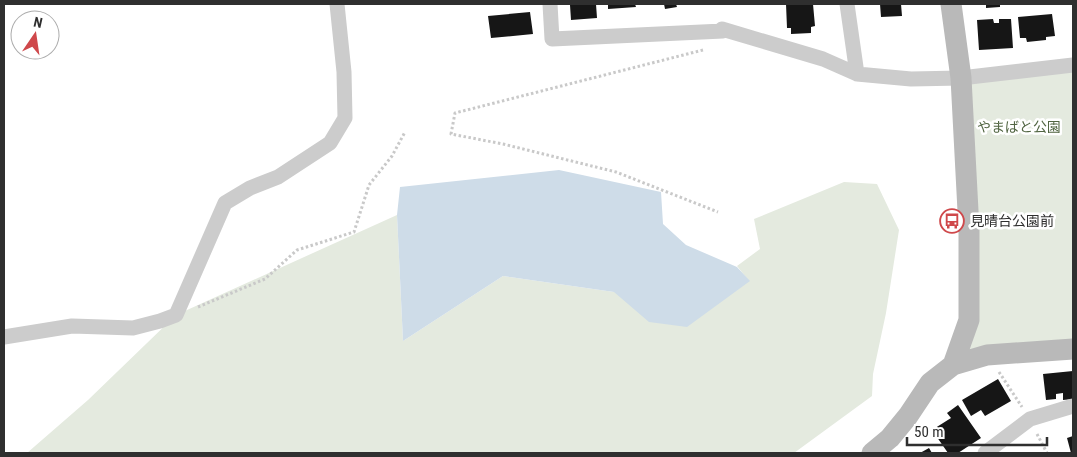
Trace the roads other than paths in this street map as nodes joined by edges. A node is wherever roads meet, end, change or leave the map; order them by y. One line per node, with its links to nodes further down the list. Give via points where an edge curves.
1 (337, 4): 8 (street, via 345,118 330,143 278,177 250,188 225,204 176,316 133,328 72,326)
2 (550, 4): 6 (street, via 552,39 722,30 823,59)
3 (847, 4): 6 (street)
4 (951, 4): 7 (street)
5 (1073, 64): 7 (street)
6 (857, 74): 7 (street, via 911,79)
7 (961, 78): 10 (street, via 969,230 969,320)
8 (4, 337)
9 (1073, 349): 10 (street, via 987,355)
10 (953, 365): 12 (street, via 930,383 890,438)
11 (1073, 406): 13 (street, via 1030,419)
12 (872, 453)
13 (984, 453)

